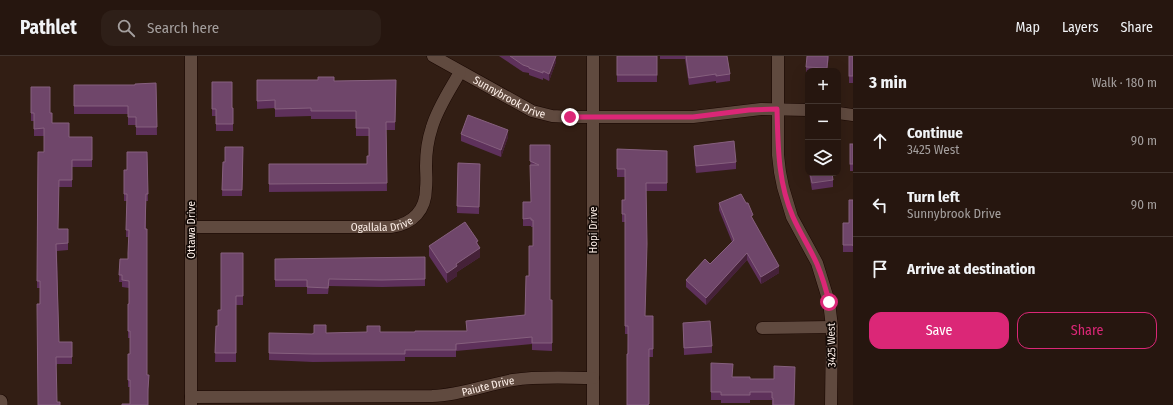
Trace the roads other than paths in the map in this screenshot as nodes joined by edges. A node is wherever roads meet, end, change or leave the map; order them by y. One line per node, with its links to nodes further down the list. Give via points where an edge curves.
1 (191, 56): 11 (street, Ottawa Drive)
2 (433, 56): 5 (street, Sunnybrook Drive)
3 (592, 56): 10 (street, Hopi Drive)
4 (778, 56): 6 (street, 3425 West)
5 (460, 72): 10 (street, Sunnybrook Drive, via 538,114); 11 (street, Ogallala Drive, via 442,101 432,126 427,152 425,199 419,212 408,222 391,226)
6 (777, 109): 7 (street, Sunnybrook Drive); 10 (street, Sunnybrook Drive, via 693,117); 12 (street, 3425 West, via 778,154 783,187 792,217 822,276)
7 (805, 110)
8 (841, 113): 9 (street)
9 (853, 115)
10 (592, 117): 14 (street, Hopi Drive)
11 (191, 227): 15 (street, Ottawa Drive)
12 (832, 327): 13 (street); 19 (street, 3425 West)
13 (762, 328)
14 (593, 378): 15 (street, Paiute Drive, via 513,380 447,396); 18 (street, Hopi Drive)
15 (191, 401)
16 (0, 402): 17 (street)
17 (0, 405)
18 (593, 405)
19 (832, 405)

